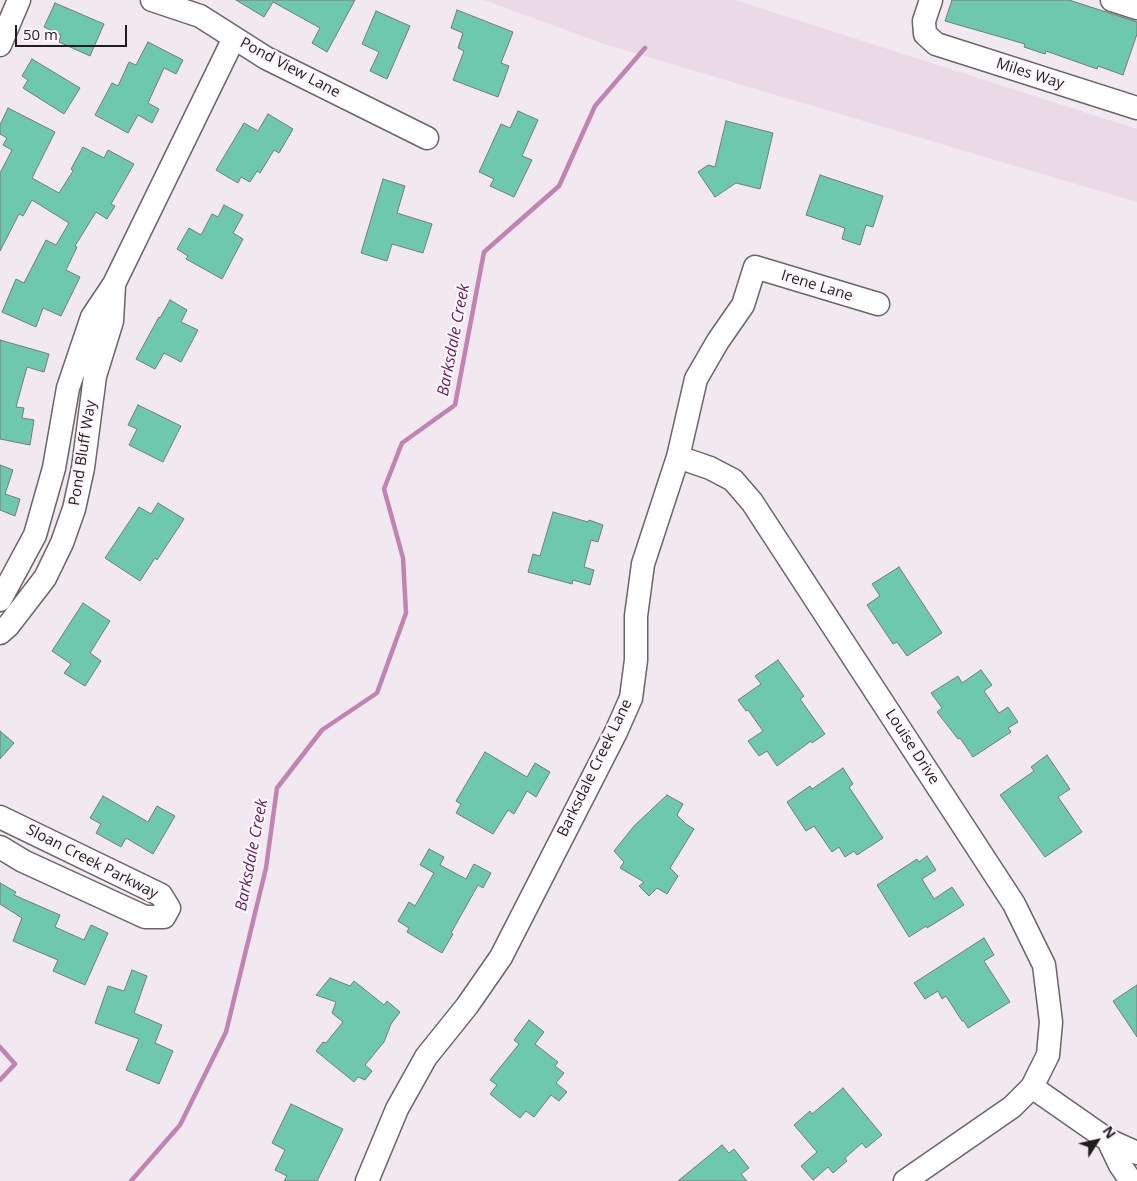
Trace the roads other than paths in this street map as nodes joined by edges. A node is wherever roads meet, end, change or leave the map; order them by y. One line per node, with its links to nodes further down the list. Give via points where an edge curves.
1 (19, 0): 7 (street)
2 (152, 0): 6 (street, Pond View Lane, via 200,16)
3 (931, 0): 8 (street, Miles Way, via 924,21 925,34 936,44)
4 (1112, 0): 5 (street)
5 (1137, 8)
6 (234, 38): 9 (street, Pond View Lane, via 266,58); 11 (street, Pond Bluff Way)
7 (0, 46)
8 (1136, 104)
9 (427, 138)
10 (755, 267): 12 (street, Irene Lane); 13 (street, Barksdale Creek Lane, via 743,306 696,379)
11 (114, 284): 14 (street, Pond Bluff Way, via 92,317 68,388 54,468 35,535); 15 (street, Pond Bluff Way, via 112,320 95,376 74,509 45,578)
12 (878, 304)
13 (678, 456): 18 (street, Louise Drive, via 733,480 752,502 1014,904 1044,965 1051,1022 1048,1055); 21 (street, Barksdale Creek Lane, via 643,564 631,698 501,957 426,1057 397,1109)
14 (0, 600)
15 (0, 633)
16 (0, 816): 17 (street, Sloan Creek Parkway, via 161,895 168,908 164,917 145,917 23,861)
17 (0, 846)
18 (1032, 1088): 19 (street); 22 (street, via 1012,1107)
19 (1108, 1140): 20 (street); 23 (street)
20 (1137, 1153)
21 (367, 1181)
22 (905, 1181)
23 (1131, 1181)

